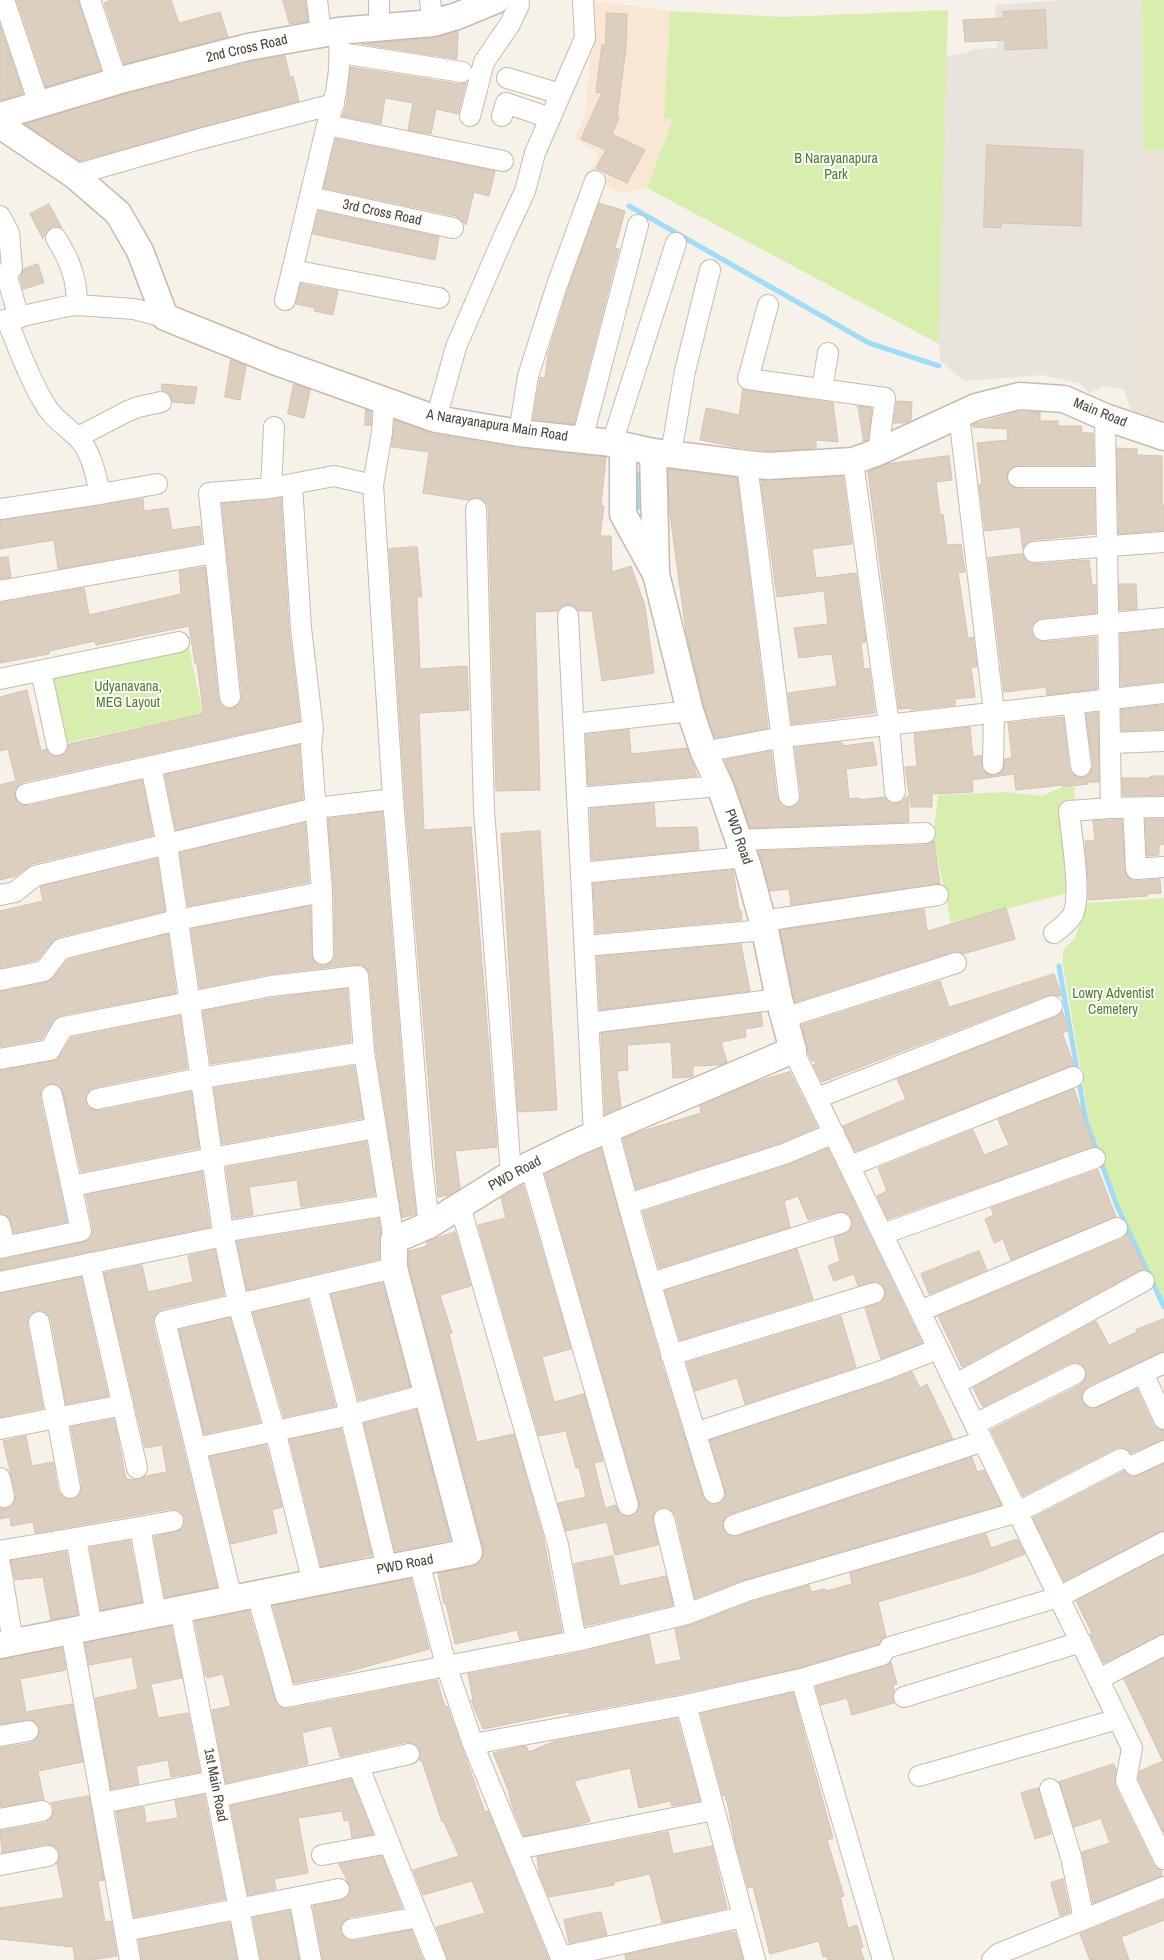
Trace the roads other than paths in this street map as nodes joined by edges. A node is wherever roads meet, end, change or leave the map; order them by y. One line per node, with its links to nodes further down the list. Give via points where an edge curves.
1 (4, 0): 15 (street)
2 (90, 0): 13 (street)
3 (316, 0): 10 (street)
4 (379, 0): 9 (street)
5 (518, 0): 18 (street, via 510,24 484,62)
6 (583, 0): 14 (street, via 586,38)
7 (487, 2): 8 (street, 2nd Cross Road, via 457,16)
8 (432, 11): 9 (street, 2nd Cross Road)
9 (379, 26): 10 (street, 2nd Cross Road)
10 (333, 39): 11 (street); 13 (street, 2nd Cross Road, via 248,47); 16 (street)
11 (462, 72)
12 (512, 73): 14 (street)
13 (117, 81): 15 (street, 2nd Cross Road)
14 (561, 94): 20 (street)
15 (39, 104): 17 (street, 2nd Cross Road)
16 (334, 104): 22 (street); 24 (street)
17 (0, 116)
18 (470, 116)
19 (502, 116): 20 (street, via 506,103)
20 (550, 118): 46 (street, via 535,153 525,191 456,347)
21 (0, 125): 24 (street)
22 (327, 125): 23 (street); 26 (street)
23 (503, 161)
24 (74, 175): 38 (street, via 118,213 140,250)
25 (595, 181): 48 (street, via 528,376)
26 (310, 197): 29 (street, 3rd Cross Road); 32 (street)
27 (0, 216): 39 (street, via 9,232 12,268 6,273)
28 (638, 225): 51 (street)
29 (453, 228)
30 (56, 238): 36 (street, via 68,258)
31 (676, 243): 52 (street)
32 (292, 270): 34 (street); 35 (street)
33 (710, 270): 54 (street)
34 (439, 298)
35 (285, 300)
36 (77, 305): 38 (street, via 134,308); 39 (street)
37 (768, 305): 41 (street, via 748,379)
38 (165, 317): 43 (street, A Narayanapura Main Road)
39 (9, 320): 49 (street, via 43,401 55,419)
40 (828, 353): 41 (street)
41 (822, 389): 53 (street, via 885,398)
42 (161, 402): 49 (street, via 133,409)
43 (384, 402): 46 (street, A Narayanapura Main Road); 60 (street)
44 (967, 411): 45 (street, Main Road, via 1019,396 1064,399); 53 (street, A Narayanapura Main Road); 84 (street)
45 (1105, 417): 50 (street, Main Road); 58 (street)
46 (436, 419): 48 (street, A Narayanapura Main Road)
47 (274, 427): 62 (street)
48 (519, 432): 51 (street, A Narayanapura Main Road)
49 (78, 437): 63 (street, via 85,446)
50 (1164, 437)
51 (582, 440): 52 (street, A Narayanapura Main Road)
52 (618, 445): 54 (street, A Narayanapura Main Road); 70 (street, PWD Road, via 623,514)
53 (878, 452): 55 (street, A Narayanapura Main Road)
54 (662, 453): 56 (street, A Narayanapura Main Road); 70 (street)
55 (853, 461): 56 (street, A Narayanapura Main Road, via 768,466); 86 (street)
56 (747, 464): 88 (street)
57 (1018, 477): 58 (street)
58 (1106, 477): 67 (street)
59 (157, 484): 63 (street)
60 (373, 484): 61 (street, via 334,476); 101 (street)
61 (292, 485): 62 (street); 87 (street, via 301,628)
62 (270, 488): 69 (street, via 209,492)
63 (100, 494): 64 (street)
64 (0, 509)
65 (476, 509): 139 (street, via 484,810)
66 (1164, 542): 67 (street)
67 (1107, 547): 68 (street); 74 (street)
68 (1034, 552)
69 (214, 553): 71 (street); 80 (street)
70 (656, 574): 83 (street, PWD Road)
71 (0, 591)
72 (568, 616): 85 (street)
73 (1164, 618): 74 (street)
74 (1108, 623): 75 (street); 81 (street)
75 (1042, 630)
76 (179, 642): 77 (street)
77 (41, 671): 78 (street); 91 (street)
78 (0, 680)
79 (1164, 693): 81 (street)
80 (230, 698)
81 (1109, 698): 82 (street); 90 (street)
82 (1073, 703): 84 (street); 95 (street)
83 (690, 711): 85 (street); 92 (street, PWD Road)
84 (994, 712): 86 (street); 93 (street)
85 (574, 724): 100 (street)
86 (889, 726): 88 (street); 97 (street)
87 (313, 730): 94 (street); 103 (street, via 311,746)
88 (783, 737): 92 (street); 99 (street)
89 (1164, 741): 90 (street)
90 (1110, 743): 104 (street)
91 (56, 745)
92 (704, 752): 96 (street, PWD Road)
93 (993, 764)
94 (151, 766): 98 (street); 107 (street)
95 (1081, 766)
96 (720, 786): 100 (street); 108 (street, PWD Road)
97 (895, 792)
98 (26, 794)
99 (790, 796)
100 (577, 798): 110 (street)
101 (393, 799): 103 (street); 146 (street)
102 (1164, 807): 105 (street)
103 (316, 808): 107 (street); 111 (street)
104 (1111, 808): 105 (street); 116 (street, via 1069,811 1076,901 1073,915)
105 (1133, 808): 109 (street, via 1136,869)
106 (925, 833): 108 (street)
107 (167, 845): 113 (street, via 35,876 15,892); 114 (street)
108 (742, 848): 110 (street); 115 (street, PWD Road)
109 (1164, 867)
110 (581, 873): 117 (street)
111 (322, 892): 114 (street); 118 (street)
112 (938, 895): 115 (street)
113 (0, 896)
114 (177, 920): 120 (street, via 61,949 44,971); 121 (street)
115 (764, 925): 117 (street); 123 (street, PWD Road)
116 (1054, 932)
117 (585, 946): 124 (street)
118 (323, 954)
119 (956, 963): 123 (street)
120 (0, 980)
121 (190, 1002): 126 (street, via 271,986 358,976); 127 (street, via 63,1027 50,1050); 129 (street)
122 (1052, 1006): 131 (street)
123 (782, 1009): 124 (street); 125 (street, PWD Road)
124 (589, 1023): 134 (street)
125 (793, 1050): 131 (street); 134 (street, PWD Road)
126 (364, 1052): 129 (street); 133 (street)
127 (0, 1059)
128 (1073, 1077): 138 (street)
129 (200, 1078): 132 (street); 136 (street)
130 (52, 1095): 140 (street)
131 (816, 1098): 135 (street)
132 (97, 1099)
133 (376, 1128): 136 (street); 142 (street)
134 (601, 1132): 139 (street, PWD Road); 141 (street)
135 (834, 1133): 138 (street); 141 (street, via 784,1154)
136 (212, 1158): 140 (street); 148 (street)
137 (1095, 1158): 149 (street)
138 (850, 1166): 149 (street)
139 (521, 1170): 143 (street, PWD Road); 183 (street)
140 (72, 1186): 151 (street, via 82,1231)
141 (628, 1204): 156 (street)
142 (389, 1205): 148 (street, via 298,1218); 150 (street)
143 (460, 1206): 146 (street, PWD Road); 202 (street, via 558,1545)
144 (841, 1223): 156 (street)
145 (0, 1225): 151 (street)
146 (429, 1225): 150 (street, PWD Road)
147 (1117, 1228): 160 (street)
148 (224, 1234): 152 (street); 159 (street)
149 (883, 1234): 160 (street)
150 (394, 1240): 153 (street, PWD Road)
151 (2, 1248)
152 (90, 1263): 155 (street); 170 (street)
153 (394, 1268): 157 (street); 168 (street, PWD Road)
154 (1144, 1281): 167 (street)
155 (0, 1282)
156 (651, 1283): 163 (street)
157 (316, 1286): 159 (street); 171 (street)
158 (874, 1293): 163 (street)
159 (238, 1304): 175 (street); 178 (street, via 166,1321)
160 (920, 1311): 162 (street)
161 (39, 1322): 172 (street)
162 (938, 1349): 167 (street); 176 (street)
163 (671, 1355): 176 (street)
164 (1164, 1363): 165 (street)
165 (1143, 1373): 169 (street); 173 (street)
166 (1075, 1374): 177 (street)
167 (956, 1384): 177 (street)
168 (428, 1394): 171 (street); 192 (street, PWD Road, via 469,1552)
169 (1093, 1397)
170 (123, 1405): 172 (street); 180 (street)
171 (350, 1415): 175 (street); 194 (street)
172 (58, 1417): 174 (street); 181 (street)
173 (1164, 1419)
174 (0, 1429)
175 (275, 1430): 178 (street); 195 (street)
176 (696, 1433): 182 (street)
177 (979, 1433): 184 (street); 187 (street)
178 (196, 1448): 198 (street)
179 (1164, 1451): 184 (street, via 1127,1462)
180 (137, 1468)
181 (70, 1488)
182 (714, 1493)
183 (628, 1505)
184 (1018, 1512): 197 (street); 200 (street, via 748,1591)
185 (664, 1519): 200 (street)
186 (173, 1521): 188 (street)
187 (734, 1525)
188 (140, 1527): 189 (street); 199 (street, 1st Main Road)
189 (76, 1538): 191 (street); 201 (street)
190 (1164, 1542): 197 (street)
191 (0, 1552)
192 (419, 1562): 194 (street, PWD Road); 206 (street)
193 (0, 1564): 204 (street)
194 (388, 1568): 195 (street, PWD Road)
195 (313, 1583): 196 (street, PWD Road)
196 (257, 1594): 198 (street, PWD Road); 206 (street, via 286,1697)
197 (1059, 1597): 203 (street); 207 (street)
198 (232, 1599): 199 (street, PWD Road)
199 (168, 1611): 201 (street, PWD Road); 218 (street, 1st Main Road)
200 (687, 1614): 202 (street)
201 (81, 1629): 204 (street, PWD Road); 220 (street)
202 (576, 1641): 206 (street)
203 (1081, 1642): 208 (street); 209 (street)
204 (6, 1643)
205 (1164, 1645): 208 (street)
206 (446, 1665): 214 (street)
207 (801, 1679): 210 (street); 245 (street)
208 (1099, 1679): 211 (street)
209 (904, 1697)
210 (686, 1705): 214 (street); 221 (street)
211 (1118, 1719): 217 (street); 228 (street, via 1132,1748 1126,1781)
212 (28, 1731): 213 (street)
213 (0, 1736)
214 (473, 1744): 225 (street)
215 (409, 1754): 216 (street)
216 (358, 1765): 218 (street); 224 (street)
217 (919, 1776)
218 (216, 1789): 220 (street); 233 (street, 1st Main Road)
219 (1050, 1789): 236 (street, via 1071,1857)
220 (102, 1803): 238 (street)
221 (714, 1810): 225 (street); 235 (street)
222 (42, 1811): 223 (street)
223 (0, 1820)
224 (389, 1843): 226 (street); 234 (street)
225 (518, 1849): 239 (street)
226 (322, 1855)
227 (48, 1856): 229 (street)
228 (1164, 1859)
229 (0, 1865)
230 (1164, 1887): 236 (street)
231 (339, 1889): 232 (street)
232 (299, 1897): 233 (street); 242 (street)
233 (239, 1908): 238 (street); 241 (street, 1st Main Road)
234 (418, 1917): 237 (street); 243 (street)
235 (743, 1917): 239 (street); 244 (street)
236 (1084, 1919): 246 (street, via 998,1954)
237 (352, 1929)
238 (125, 1931): 240 (street)
239 (562, 1958)
240 (130, 1960)
241 (249, 1960)
242 (310, 1960)
243 (436, 1960)
244 (755, 1960)
245 (883, 1960)
246 (992, 1960)

